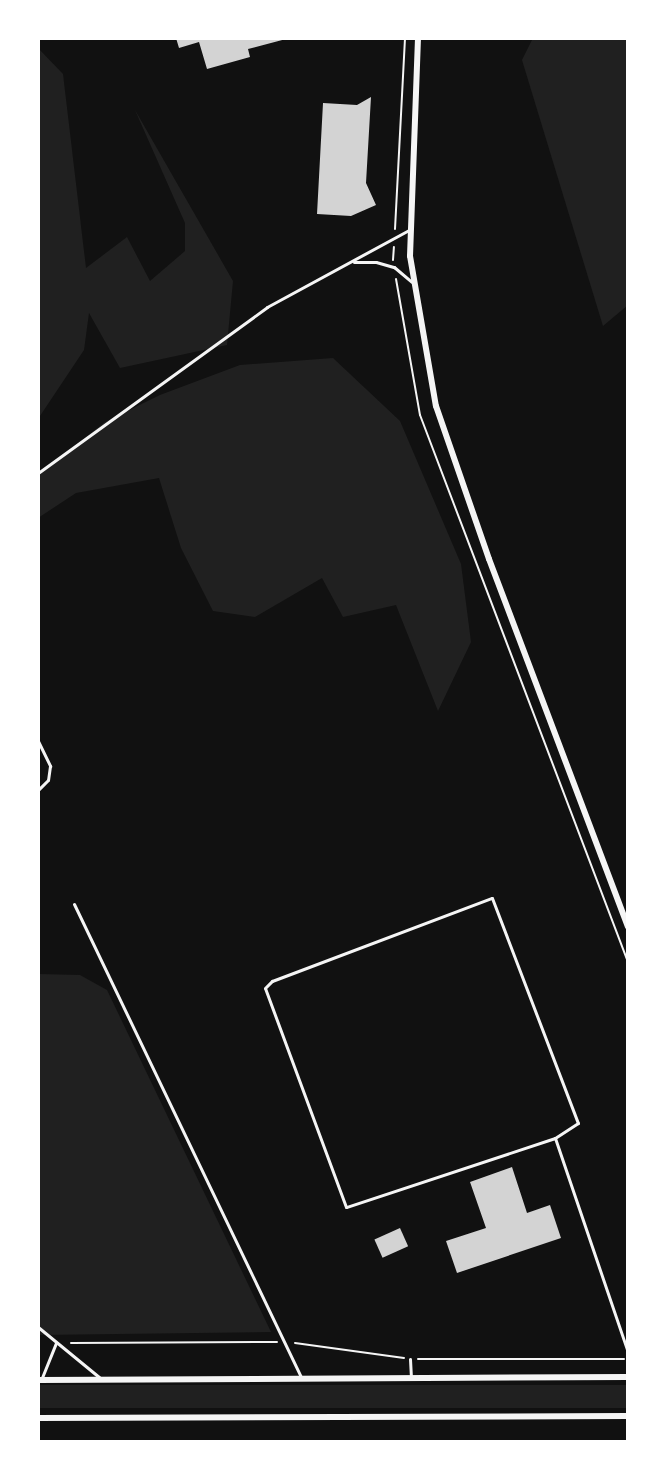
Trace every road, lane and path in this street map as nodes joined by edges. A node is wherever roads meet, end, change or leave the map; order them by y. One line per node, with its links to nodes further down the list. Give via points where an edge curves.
1 (418, 38): 2 (street)
2 (411, 229): 3 (lane); 4 (street)
3 (350, 262): 4 (lane, via 394,267); 5 (lane, via 233,329)
4 (415, 284): 9 (street, via 436,406)
5 (38, 473)
6 (38, 741): 7 (lane, via 50,766 48,780)
7 (38, 790)
8 (74, 904): 12 (lane)
9 (628, 927)
10 (555, 1138): 10 (lane, via 578,1123 492,898 265,988 346,1207); 14 (lane)
11 (38, 1327): 13 (lane)
12 (286, 1342): 13 (path); 15 (path); 20 (lane)
13 (56, 1343): 18 (lane); 19 (lane)
14 (628, 1356): 15 (path)
15 (410, 1359): 17 (lane)
16 (628, 1377): 17 (street)
17 (411, 1379): 20 (street)
18 (40, 1380): 19 (street)
19 (103, 1380): 20 (street)
20 (303, 1380)
21 (628, 1416): 22 (street)
22 (38, 1418)

